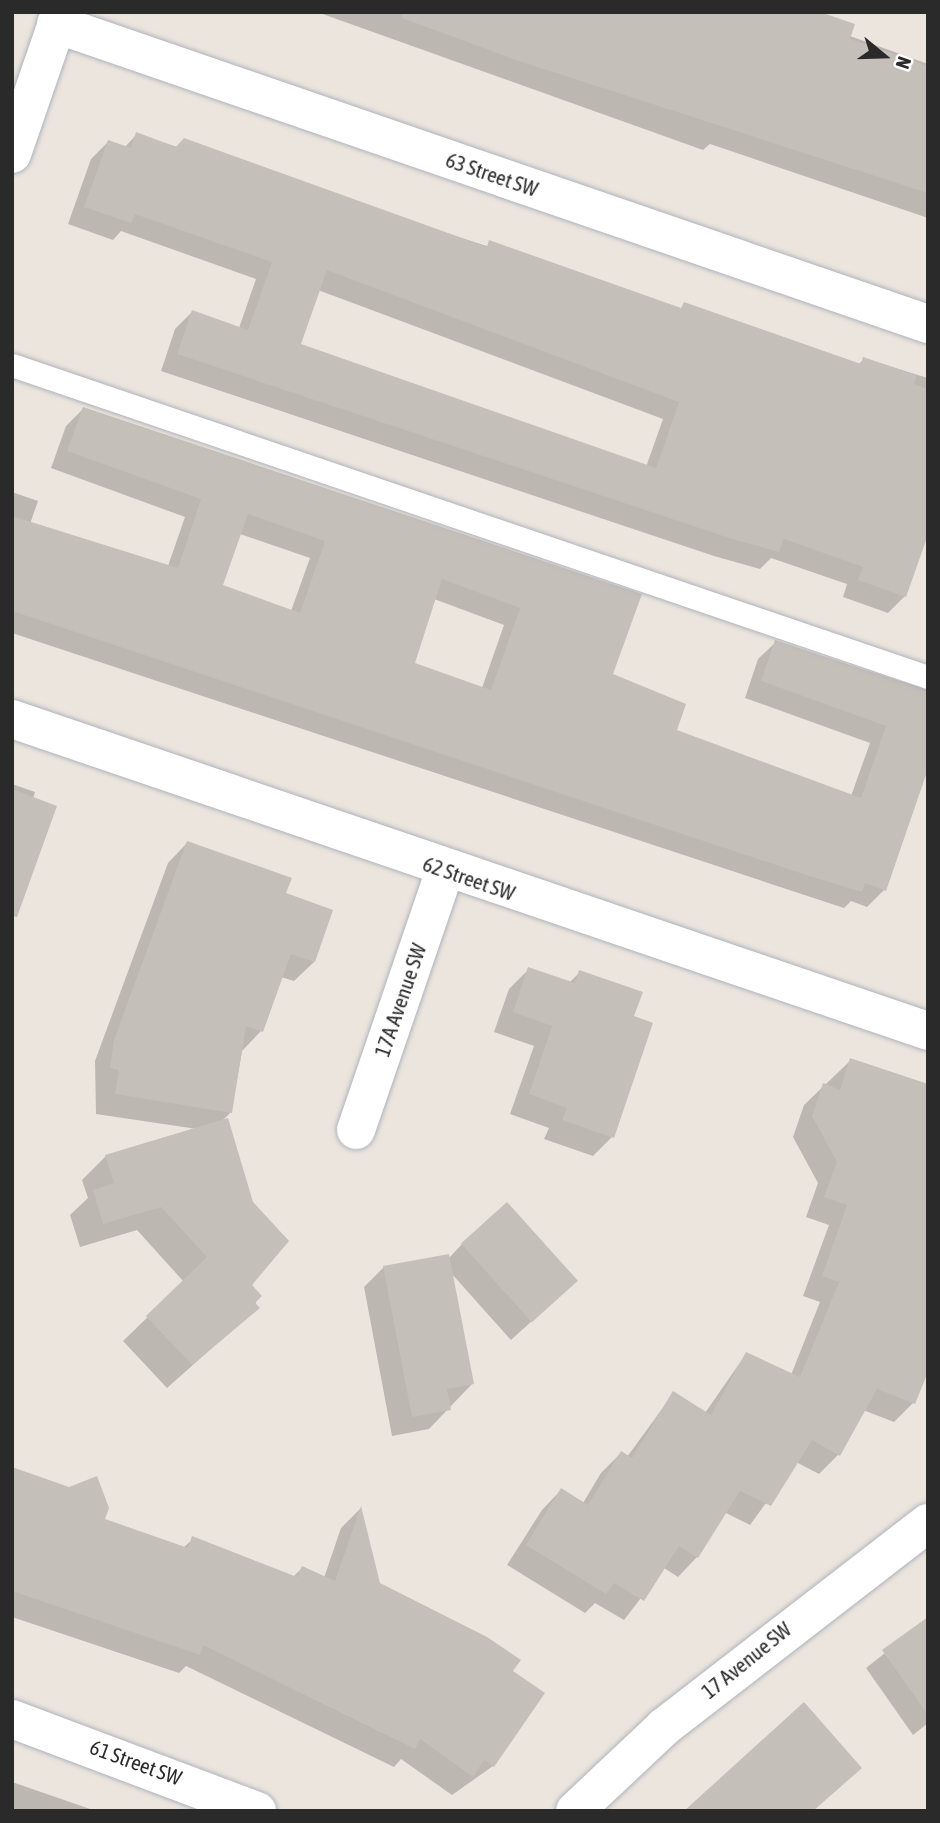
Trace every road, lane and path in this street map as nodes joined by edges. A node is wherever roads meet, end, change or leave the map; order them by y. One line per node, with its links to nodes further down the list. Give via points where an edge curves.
1 (59, 18): 2 (street); 3 (street, 63 Street SW)
2 (12, 154)
3 (928, 324)
4 (12, 365): 5 (lane)
5 (928, 677)
6 (12, 719): 7 (street, 62 Street SW)
7 (445, 870): 8 (street, 62 Street SW); 9 (street, 17A Avenue SW)
8 (928, 1031)
9 (356, 1130)
10 (928, 1523): 13 (street, 17 Avenue SW, via 717,1684)
11 (12, 1719): 12 (street, 61 Street SW)
12 (257, 1811)
13 (575, 1811)

